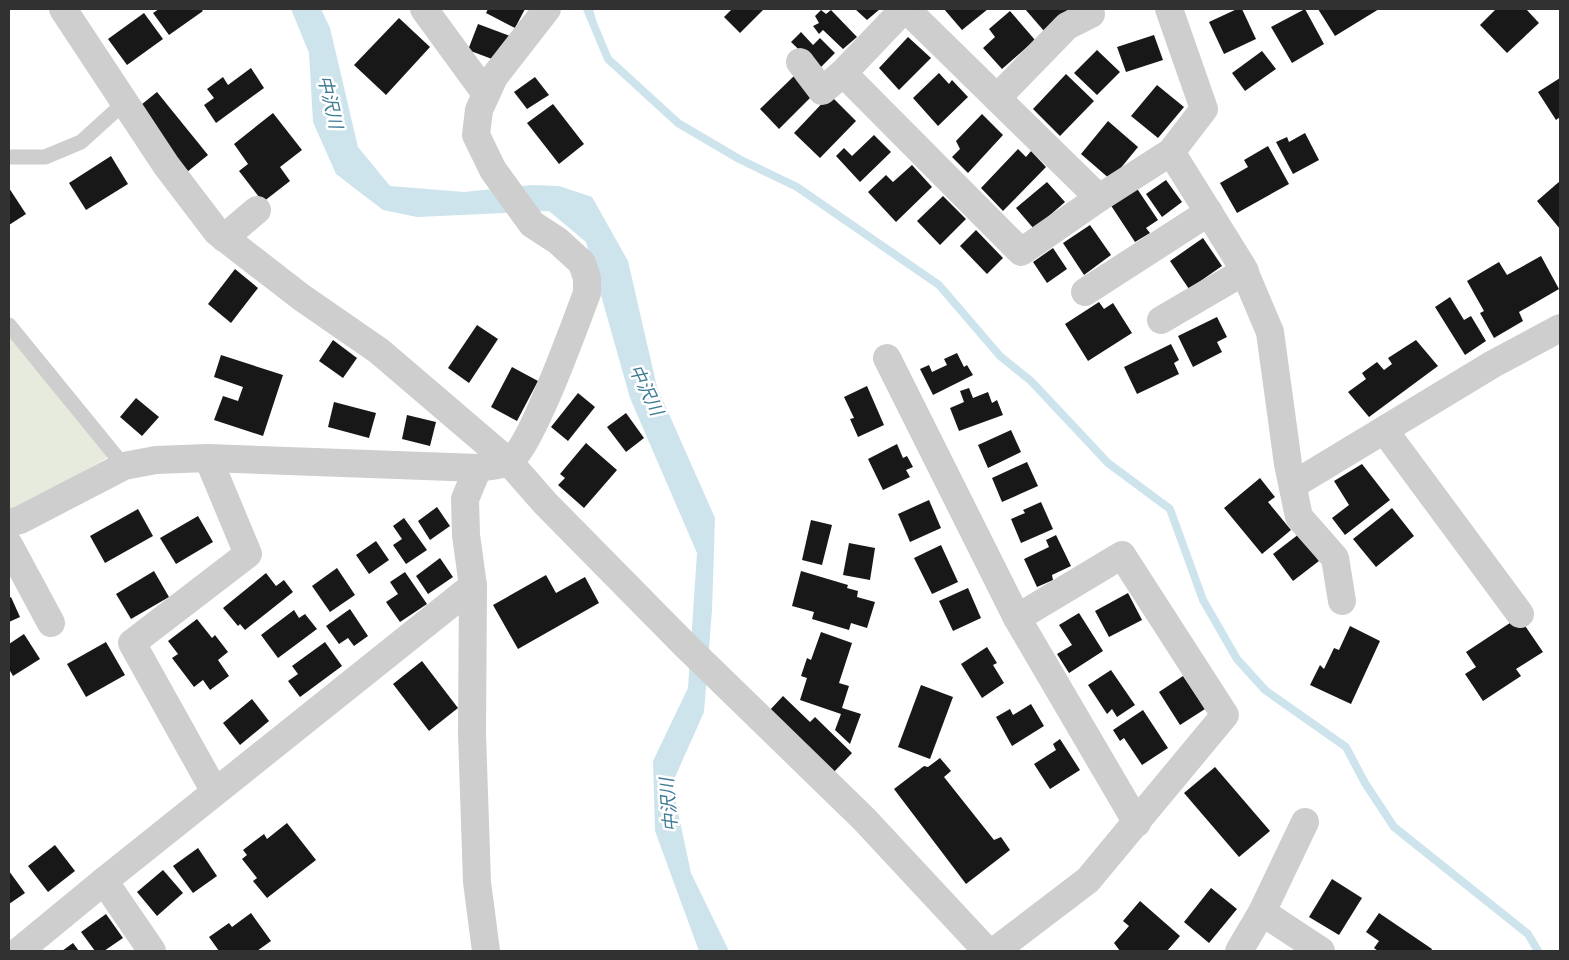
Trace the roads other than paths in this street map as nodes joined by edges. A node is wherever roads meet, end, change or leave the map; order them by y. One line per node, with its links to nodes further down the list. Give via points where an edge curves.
1 (424, 9): 9 (street)
2 (547, 9): 9 (street, via 494,77)
3 (905, 9): 8 (street); 10 (street)
4 (1169, 9): 12 (street, via 1204,109)
5 (71, 12): 11 (street)
6 (1090, 14): 10 (street, via 1067,26)
7 (800, 62): 8 (street, via 822,91)
8 (843, 73): 14 (street, via 1021,252)
9 (486, 94): 26 (street, via 479,110 476,135 499,180 532,224 558,241 582,263 587,293 536,420)
10 (997, 98): 14 (street)
11 (124, 103): 13 (lane, via 81,142 45,157); 17 (street, via 166,165)
12 (1171, 152): 14 (street); 16 (street)
13 (9, 157)
14 (1099, 198)
15 (257, 210): 17 (street)
16 (1209, 212): 18 (street); 19 (street)
17 (224, 238): 26 (street, via 379,352)
18 (1245, 272): 20 (street); 29 (street, via 1270,332)
19 (1084, 292)
20 (1162, 320)
21 (9, 325): 27 (lane)
22 (1560, 328): 24 (street, via 1492,364)
23 (887, 358): 35 (street)
24 (1384, 430): 29 (street); 34 (street)
25 (208, 458): 27 (street, via 156,460); 28 (street); 37 (street, via 248,554 132,643)
26 (508, 462): 28 (street); 45 (street, via 685,645 864,819)
27 (124, 466): 30 (street)
28 (478, 468): 32 (street, via 465,499)
29 (1293, 485): 33 (street, via 1299,517 1335,558)
30 (13, 516)
31 (9, 545): 36 (street)
32 (473, 586): 37 (street); 44 (street, via 472,734 477,862)
33 (1342, 601)
34 (1520, 614)
35 (1017, 618): 39 (street); 39 (street, via 1122,555 1225,715)
36 (51, 623)
37 (215, 792): 40 (street)
38 (1305, 822): 41 (street)
39 (1137, 823): 46 (street, via 1088,880)
40 (104, 881): 42 (street); 43 (street)
41 (1262, 912): 47 (street); 48 (street)
42 (19, 951)
43 (152, 951)
44 (486, 951)
45 (986, 951)
46 (995, 951)
47 (1240, 951)
48 (1321, 951)

